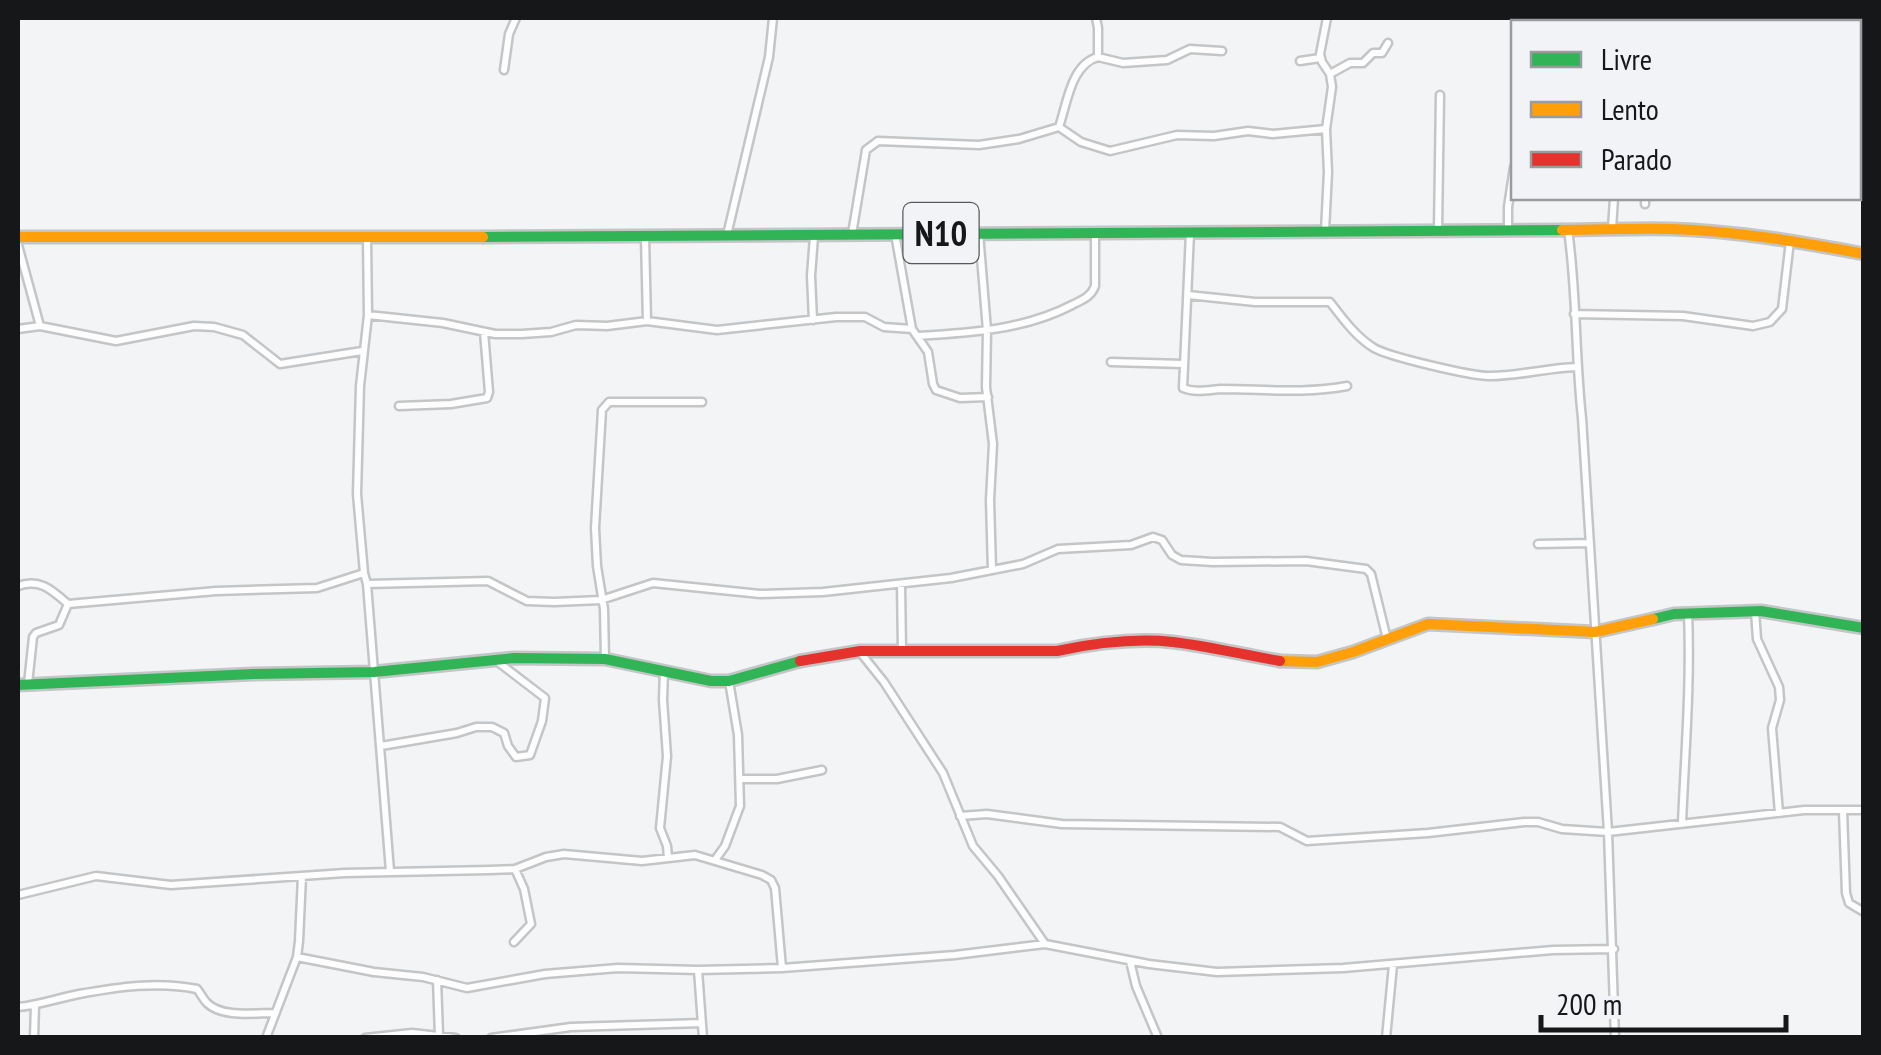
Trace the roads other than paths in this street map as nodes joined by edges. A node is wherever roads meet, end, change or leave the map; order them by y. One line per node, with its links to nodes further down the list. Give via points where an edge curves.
1 (516, 18): 10 (street)
2 (774, 18): 28 (street)
3 (1096, 18): 7 (street)
4 (1327, 18): 8 (street)
5 (1388, 44): 11 (street)
6 (1222, 51): 7 (street, via 1190,49 1168,60 1124,63)
7 (1098, 57): 13 (street, via 1082,66)
8 (1320, 58): 9 (street); 11 (street)
9 (1300, 61)
10 (504, 70)
11 (1330, 74): 14 (street)
12 (1440, 95): 20 (street)
13 (1059, 127): 14 (street, via 1110,151 1177,135); 27 (street, via 979,144 871,144)
14 (1326, 128): 21 (street)
15 (1511, 187): 19 (street)
16 (1614, 200): 18 (street)
17 (1567, 229): 18 (street, N10); 19 (street, N10); 35 (street)
18 (1612, 229): 31 (street, N10)
19 (1508, 230): 20 (street, N10)
20 (1438, 231): 21 (street, N10)
21 (1325, 232): 25 (street, N10)
22 (895, 233): 23 (street, N10); 27 (street, N10); 43 (street)
23 (979, 233): 24 (street, N10); 41 (street)
24 (1094, 233): 25 (street, N10); 41 (street, via 1092,294 1046,318)
25 (1190, 233): 34 (street)
26 (814, 234): 27 (street, N10); 28 (street, N10); 37 (street)
27 (852, 234)
28 (727, 235): 29 (street, N10)
29 (645, 236): 30 (street, N10); 38 (street)
30 (367, 238): 32 (street, N10); 36 (street)
31 (1790, 240): 33 (street, N10); 35 (street, via 1782,309 1770,322)
32 (18, 241): 39 (street)
33 (1864, 254)
34 (1188, 295): 46 (street); 47 (street, via 1330,302 1381,351 1486,376)
35 (1574, 314): 47 (street)
36 (368, 315): 42 (street); 44 (street)
37 (813, 320): 38 (street, via 718,330); 43 (street, via 865,317)
38 (647, 321): 42 (street)
39 (40, 326): 40 (street); 44 (street, via 116,341 214,327 243,335 280,364)
40 (18, 330)
41 (987, 330): 43 (street); 49 (street)
42 (484, 332): 51 (street, via 487,398)
43 (915, 333): 49 (street, via 928,352 936,390)
44 (362, 351): 55 (street, via 357,494)
45 (1111, 362): 46 (street)
46 (1184, 364): 48 (street, via 1188,391)
47 (1576, 367): 53 (street)
48 (1346, 386)
49 (988, 397): 54 (street)
50 (702, 402): 59 (street, via 604,405 595,528)
51 (399, 406)
52 (1538, 544): 53 (street)
53 (1590, 544): 64 (street)
54 (992, 570): 57 (street); 65 (street, via 1058,549 1131,545 1154,536 1181,560 1306,560 1366,569)
55 (364, 573): 56 (street); 60 (street, via 317,588)
56 (367, 584): 59 (street, via 481,581 526,601); 70 (street)
57 (901, 584): 59 (street, via 760,594 653,583); 67 (street)
58 (18, 586): 60 (street, via 42,584)
59 (602, 600): 69 (street)
60 (68, 604): 73 (street, via 59,625 32,640)
61 (1755, 611): 62 (street); 63 (street); 79 (street, via 1757,638 1780,686 1772,728)
62 (1688, 613): 64 (street); 81 (street)
63 (1864, 628)
64 (1595, 632): 65 (street, via 1428,624); 82 (street)
65 (1388, 640): 67 (street, via 1317,662 1172,642)
66 (860, 651): 67 (street); 72 (street, via 814,656); 80 (street, via 942,772)
67 (902, 652)
68 (495, 659): 69 (street); 70 (street); 74 (street, via 545,698 530,756 516,757 492,727)
69 (605, 659): 71 (street)
70 (374, 672): 73 (street); 74 (street)
71 (664, 672): 72 (street); 83 (street, via 667,756 660,828)
72 (729, 681): 76 (street)
73 (23, 684)
74 (381, 746): 86 (street)
75 (822, 770): 76 (street)
76 (740, 779): 84 (street, via 740,806)
77 (1843, 810): 78 (street); 79 (street); 89 (street, via 1846,893)
78 (1864, 810)
79 (1779, 813): 81 (street)
80 (960, 816): 82 (street, via 1280,827 1307,841 1524,822); 91 (street, via 973,846)
81 (1682, 823): 82 (street)
82 (1608, 832): 92 (street)
83 (668, 858): 84 (street); 85 (street, via 564,854)
84 (715, 860): 96 (street, via 771,880)
85 (515, 869): 86 (street); 90 (street, via 531,924)
86 (390, 871): 87 (street)
87 (302, 876): 88 (street, via 171,886 96,876); 93 (street)
88 (18, 895)
89 (1864, 912)
90 (514, 942)
91 (1045, 944): 94 (street); 96 (street)
92 (1614, 949): 95 (street); 112 (street)
93 (296, 957): 98 (street); 101 (street)
94 (1129, 960): 95 (street, via 1216,972); 110 (street)
95 (1393, 965): 111 (street)
96 (782, 968): 97 (street)
97 (698, 970): 98 (street, via 618,968 466,988); 102 (street)
98 (437, 980): 103 (street)
99 (35, 1005): 100 (street); 101 (street, via 145,985 197,990 216,1009); 104 (street)
100 (18, 1007)
101 (274, 1012): 105 (street)
102 (702, 1024): 108 (street, via 572,1027); 109 (street)
103 (439, 1035): 106 (street); 107 (street)
104 (34, 1038)
105 (266, 1038)
106 (365, 1038)
107 (456, 1038)
108 (491, 1038)
109 (703, 1038)
110 (1158, 1038)
111 (1386, 1038)
112 (1615, 1038)

